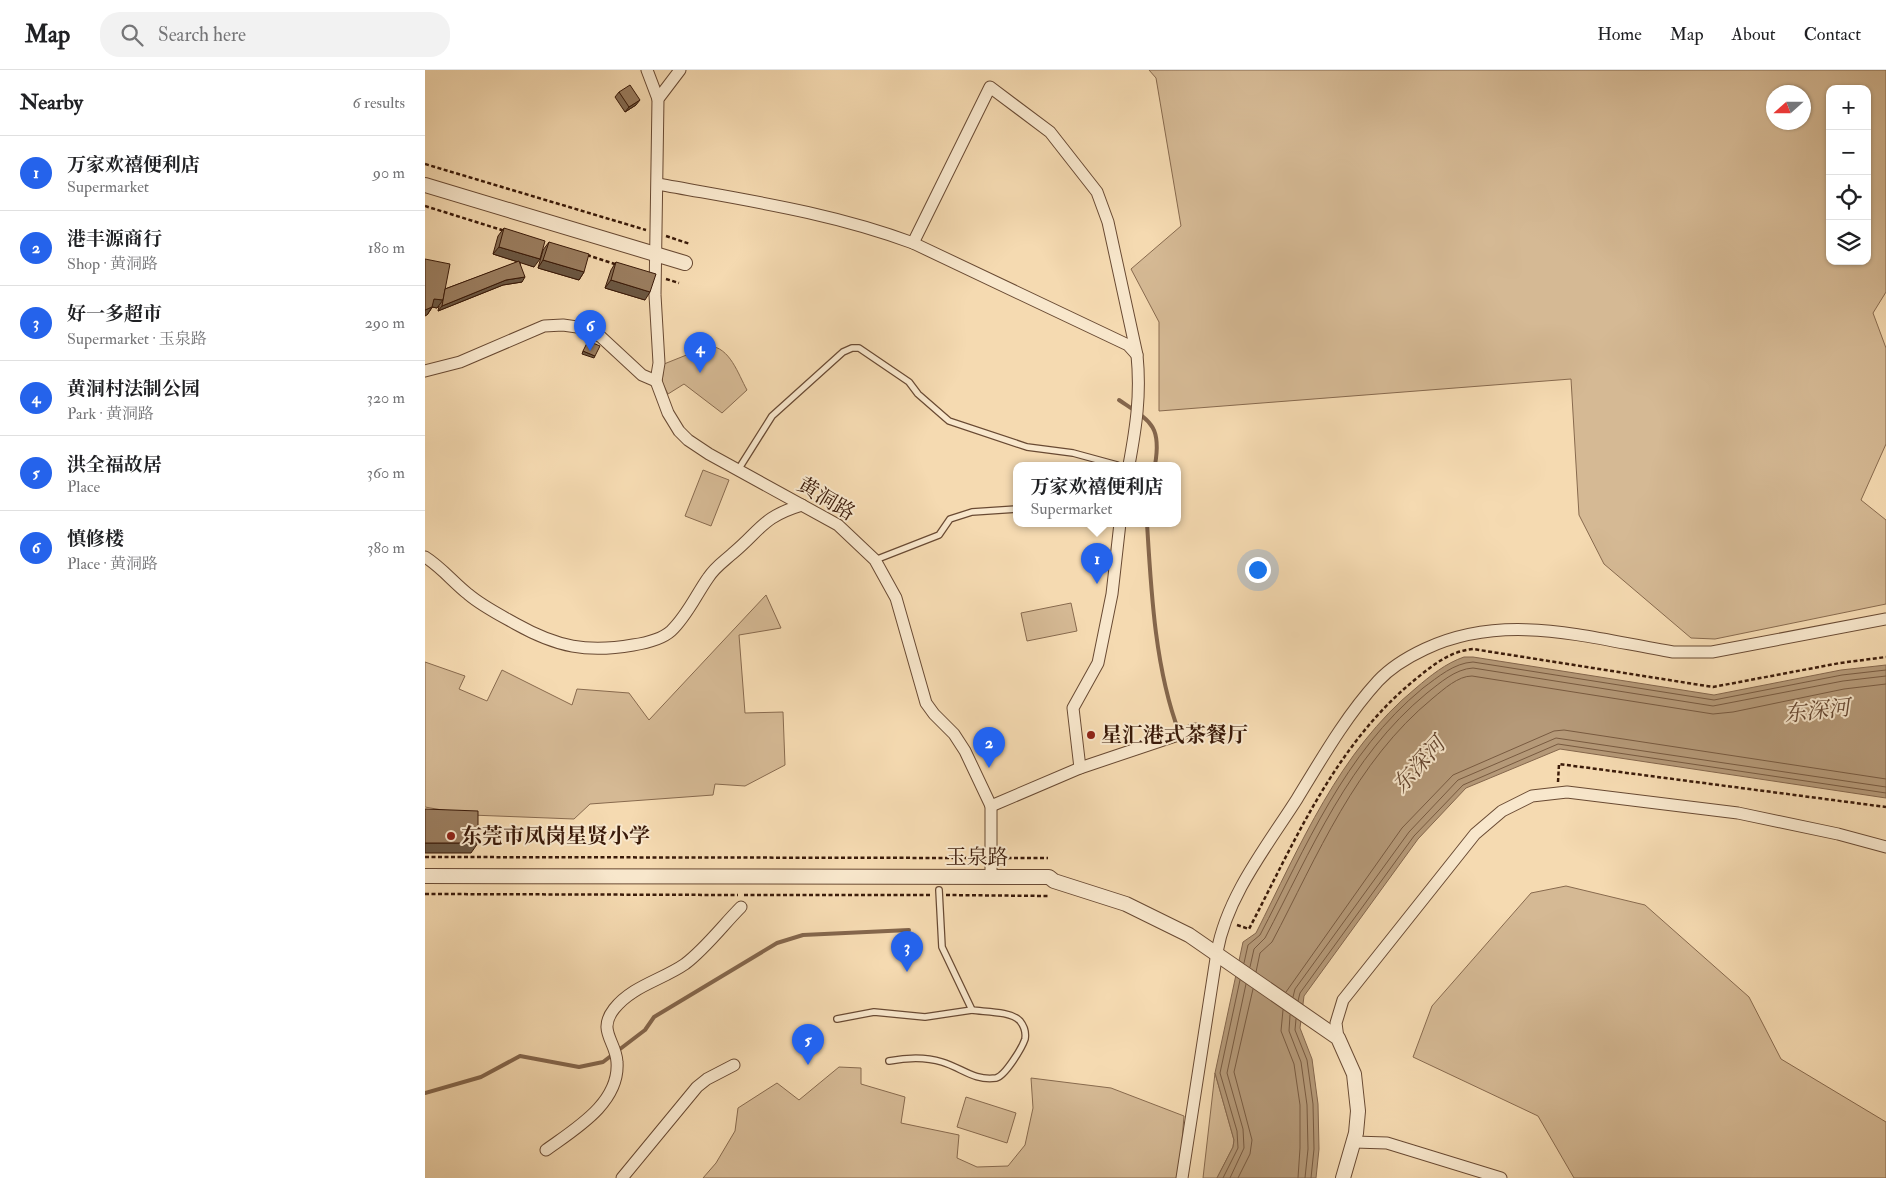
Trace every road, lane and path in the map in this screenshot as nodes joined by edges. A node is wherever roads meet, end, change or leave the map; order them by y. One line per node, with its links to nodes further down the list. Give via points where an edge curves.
1 (647, 70): 3 (street)
2 (680, 70): 3 (street)
3 (658, 98): 5 (street, 黄洞路)
4 (425, 164): 9 (path)
5 (658, 184): 11 (street, via 816,213); 20 (street, 黄洞路, via 655,296 659,363)
6 (425, 185): 14 (street)
7 (425, 206): 8 (path)
8 (510, 232)
9 (653, 232)
10 (662, 235): 12 (path)
11 (913, 243): 18 (street, via 1128,345); 18 (street, via 989,87 1050,132 1097,192 1108,222)
12 (691, 244)
13 (585, 255): 15 (path)
14 (685, 264)
15 (622, 266)
16 (660, 278): 17 (path)
17 (679, 283)
18 (1137, 355): 22 (street, via 1139,411)
19 (425, 371): 20 (street, via 460,362 544,326 563,325 584,328 601,337 643,375)
20 (656, 382): 23 (street, 黄洞路, via 679,431 709,454)
21 (1106, 462): 23 (lane, via 1073,453 1027,447 949,421 909,382 859,348 852,348 843,352 772,416)
22 (1130, 462)
23 (738, 470): 24 (street, 黄洞路)
24 (802, 506): 27 (street, via 780,512 764,522 733,554 717,565 678,624 666,635 642,644 612,649 583,649 560,644 518,625 468,595); 28 (street, 黄洞路, via 838,525)
25 (1013, 509): 28 (lane, via 972,512 950,519 939,535)
26 (1120, 527): 32 (street, via 1112,594 1098,663 1073,708)
27 (425, 557)
28 (875, 560): 34 (street, 黄洞路, via 899,605 926,703 965,750)
29 (1886, 618): 46 (street, via 1742,647 1694,653 1512,628 1469,632 1417,652 1379,680 1335,737 1237,898 1225,921)
30 (1886, 657): 45 (path, via 1713,687 1473,649 1453,653 1406,686 1356,738 1327,780 1249,929)
31 (1196, 729): 32 (street)
32 (1081, 768): 34 (street)
33 (1558, 782): 35 (path, via 1559,764)
34 (991, 806): 42 (street, 黄洞路)
35 (1886, 807)
36 (1886, 847): 49 (street, via 1738,813 1567,792 1532,796 1487,822 1463,847 1343,1000 1336,1023)
37 (425, 857): 38 (path)
38 (989, 858)
39 (999, 858): 40 (path)
40 (1049, 858)
41 (425, 876): 42 (street, 玉泉路)
42 (991, 877): 46 (street, 玉泉路, via 1049,877 1134,908)
43 (939, 890): 47 (lane, via 942,947)
44 (741, 907): 53 (street, via 684,964 622,1000 608,1020 606,1030 617,1060 615,1082 591,1117)
45 (1235, 924)
46 (1217, 952): 49 (street, 玉泉路); 55 (street)
47 (972, 1010): 48 (lane, via 925,1017 874,1012); 50 (lane, via 1009,1016 1019,1020 1025,1030 1025,1039 1006,1072 998,1078 974,1077 942,1062 906,1058)
48 (837, 1019)
49 (1338, 1038): 52 (street, 玉泉路, via 1354,1074 1357,1091)
50 (889, 1061)
51 (734, 1065): 54 (street, via 697,1087)
52 (1355, 1142): 56 (street, 玉泉路); 57 (street, via 1387,1143)
53 (547, 1150)
54 (622, 1178)
55 (1182, 1178)
56 (1343, 1178)
57 (1501, 1178)

